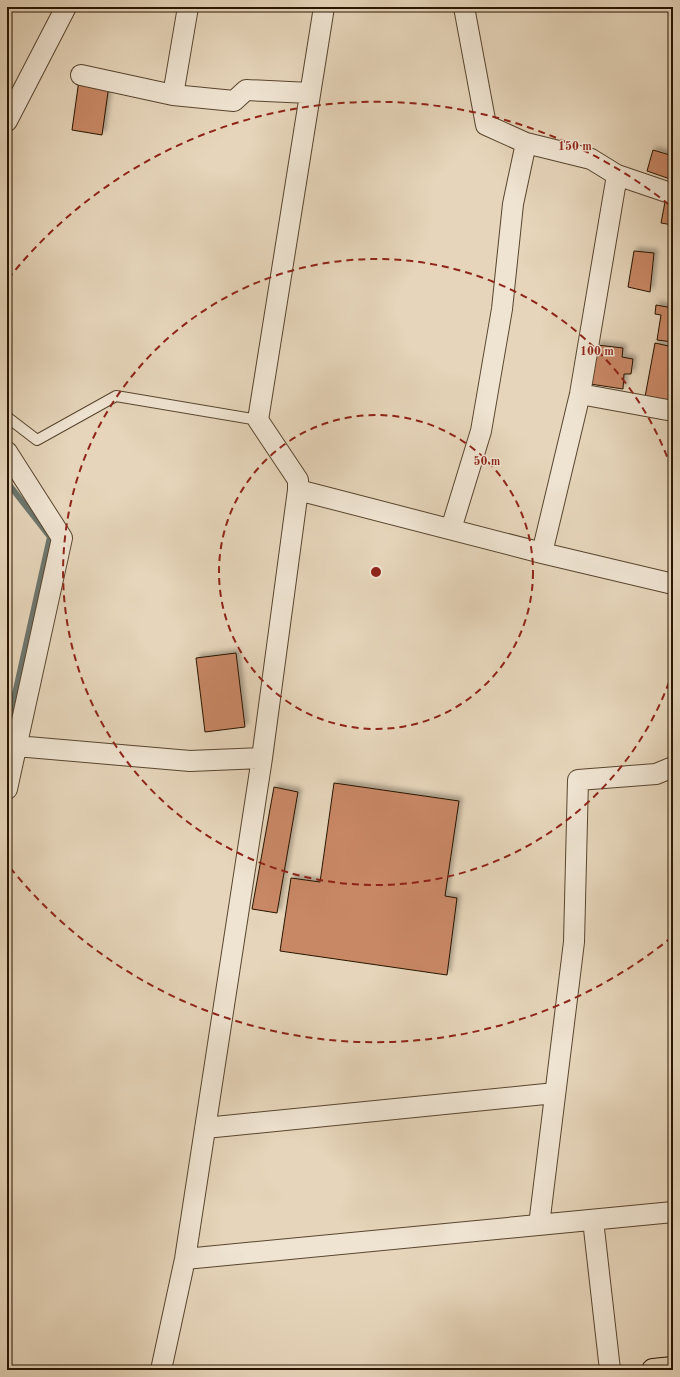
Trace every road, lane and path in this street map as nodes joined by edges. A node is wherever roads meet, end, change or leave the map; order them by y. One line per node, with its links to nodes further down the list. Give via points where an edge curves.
1 (66, 7): 8 (street)
2 (188, 7): 7 (street)
3 (324, 7): 6 (street)
4 (464, 7): 9 (street, via 486,125)
5 (81, 75): 7 (street)
6 (310, 93): 7 (street, via 246,90 234,101); 15 (street)
7 (173, 95)
8 (7, 121)
9 (526, 143): 10 (street, via 591,159); 18 (street, via 513,204 502,309 481,431)
10 (617, 175): 11 (street); 12 (street)
11 (673, 194)
12 (580, 394): 13 (street); 19 (street)
13 (673, 411)
14 (7, 417): 15 (lane, via 37,440 116,396)
15 (258, 420): 17 (street, via 298,480)
16 (7, 452): 21 (street, via 62,538)
17 (298, 490): 18 (street); 22 (street)
18 (451, 529): 19 (street)
19 (542, 553): 20 (street)
20 (673, 584)
21 (12, 745): 22 (street, via 190,761); 24 (street)
22 (262, 758): 26 (street)
23 (673, 767): 25 (street, via 656,774 578,780 574,942)
24 (7, 789)
25 (555, 1093): 26 (street); 29 (street)
26 (205, 1128): 30 (street)
27 (673, 1212): 28 (street)
28 (593, 1220): 29 (street); 33 (street)
29 (539, 1226): 30 (street)
30 (185, 1259): 32 (street)
31 (673, 1368): 34 (main road)
32 (161, 1370)
33 (610, 1370)
34 (653, 1370)

